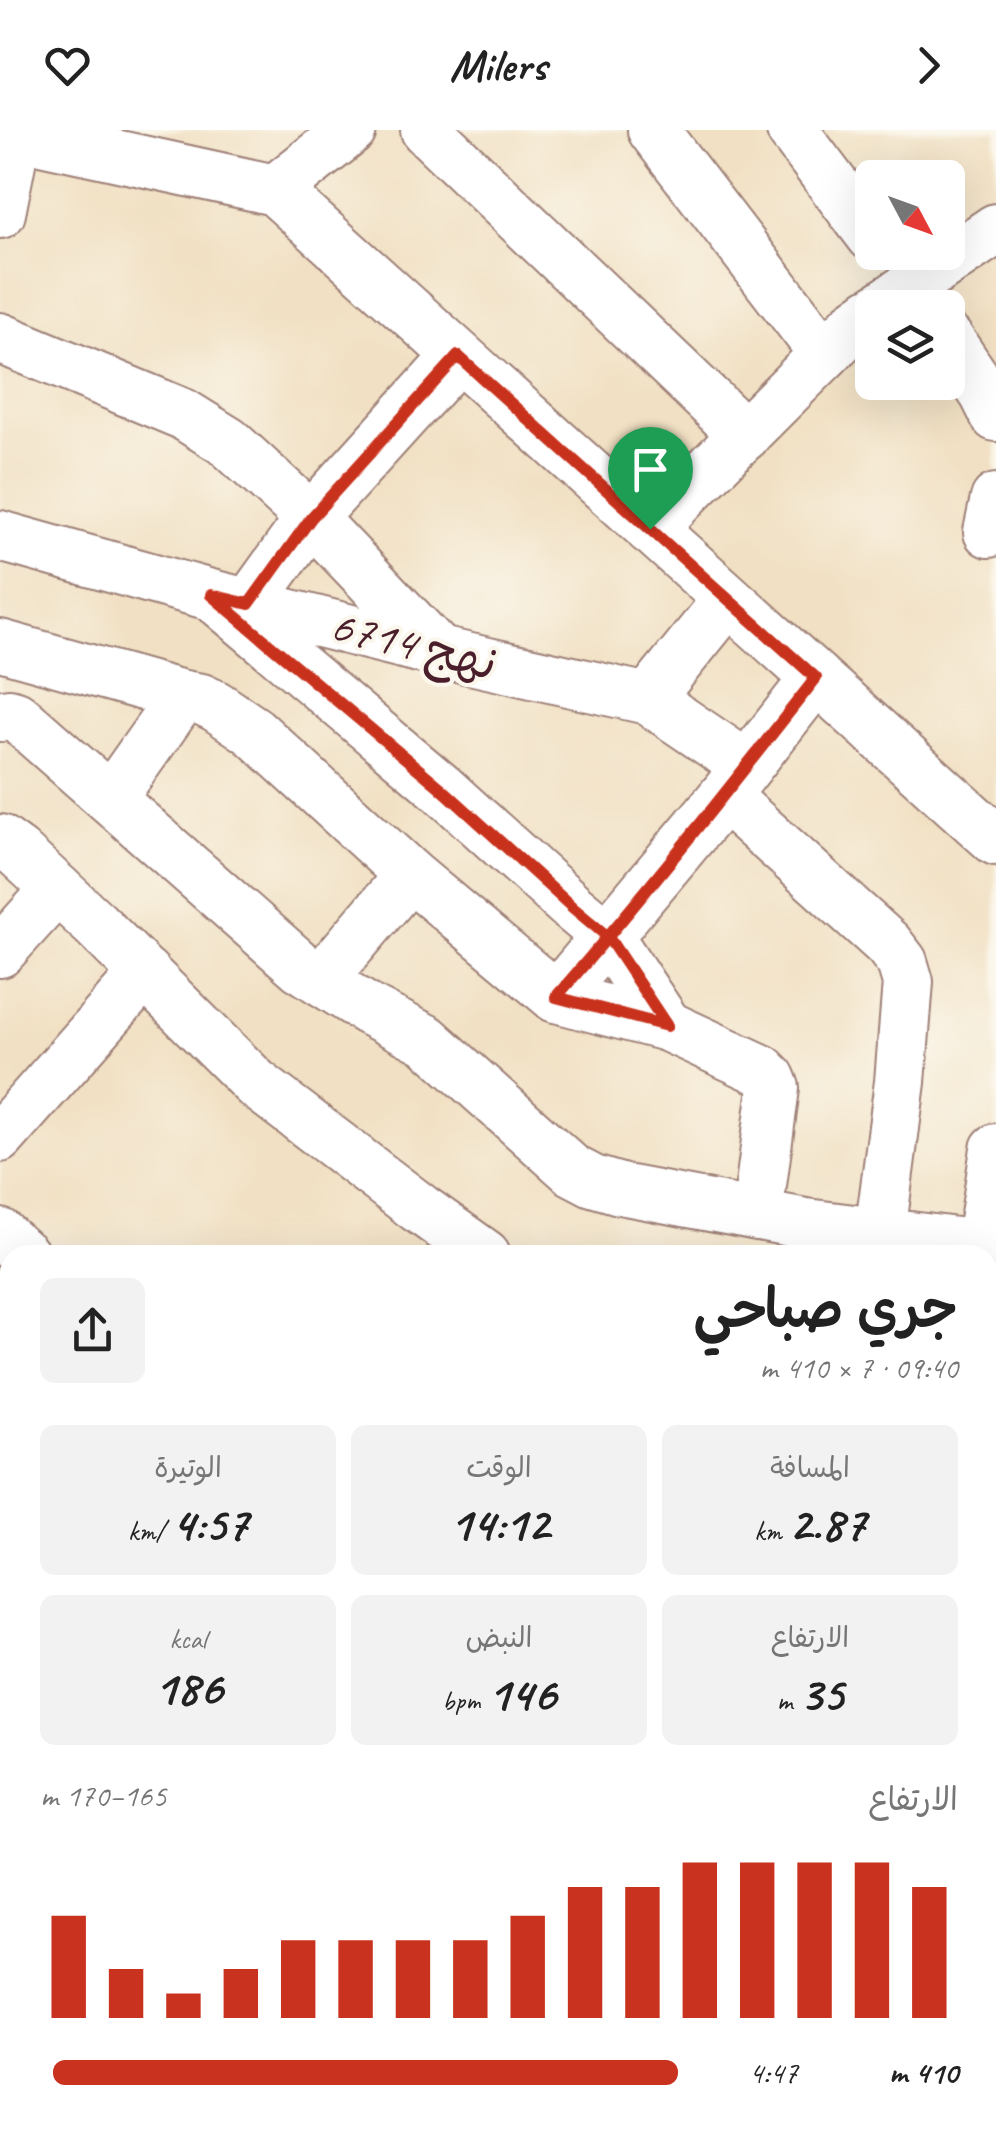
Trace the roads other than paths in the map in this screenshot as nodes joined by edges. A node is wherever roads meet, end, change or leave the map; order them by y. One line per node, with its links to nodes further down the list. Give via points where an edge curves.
1 (351, 130): 6 (street)
2 (426, 130): 17 (street)
3 (653, 130): 13 (street)
4 (792, 130): 8 (street)
5 (35, 134): 6 (street); 7 (street)
6 (275, 190): 14 (street)
7 (0, 213)
8 (855, 213)
9 (996, 229): 10 (street)
10 (900, 290)
11 (855, 323): 13 (street)
12 (0, 338): 18 (street, via 183,414 228,442)
13 (825, 354): 17 (street)
14 (458, 356): 18 (street); 19 (street)
15 (965, 364): 16 (street)
16 (996, 416)
17 (744, 435): 19 (street)
18 (311, 518): 21 (street); 24 (street)
19 (650, 529): 22 (street)
20 (0, 536): 21 (street, نهج 6714)
21 (230, 599): 24 (street, نهج 6714); 35 (street)
22 (728, 600): 25 (street); 27 (street)
23 (0, 645): 26 (street)
24 (439, 652): 27 (street, نهج 6714)
25 (816, 678): 29 (street); 32 (street)
26 (183, 696): 30 (street); 33 (street, via 216,706 253,731)
27 (648, 700): 29 (street)
28 (0, 716): 30 (street, via 16,716)
29 (736, 781): 35 (street); 44 (street, via 902,962 906,1018)
30 (111, 798): 38 (street)
31 (0, 840): 34 (street)
32 (996, 840)
33 (410, 875): 38 (street); 39 (street)
34 (57, 888): 36 (street); 37 (street)
35 (608, 937): 39 (street); 40 (street)
36 (0, 952)
37 (145, 973): 41 (street); 45 (street, via 254,1082)
38 (321, 980): 43 (street, via 426,1040 572,1170 620,1189)
39 (556, 997): 40 (street)
40 (667, 1026): 43 (street, via 770,1078)
41 (0, 1137)
42 (996, 1149): 47 (street)
43 (756, 1215): 44 (street)
44 (880, 1234): 46 (street)
45 (462, 1245)
46 (945, 1245)
47 (982, 1245)

